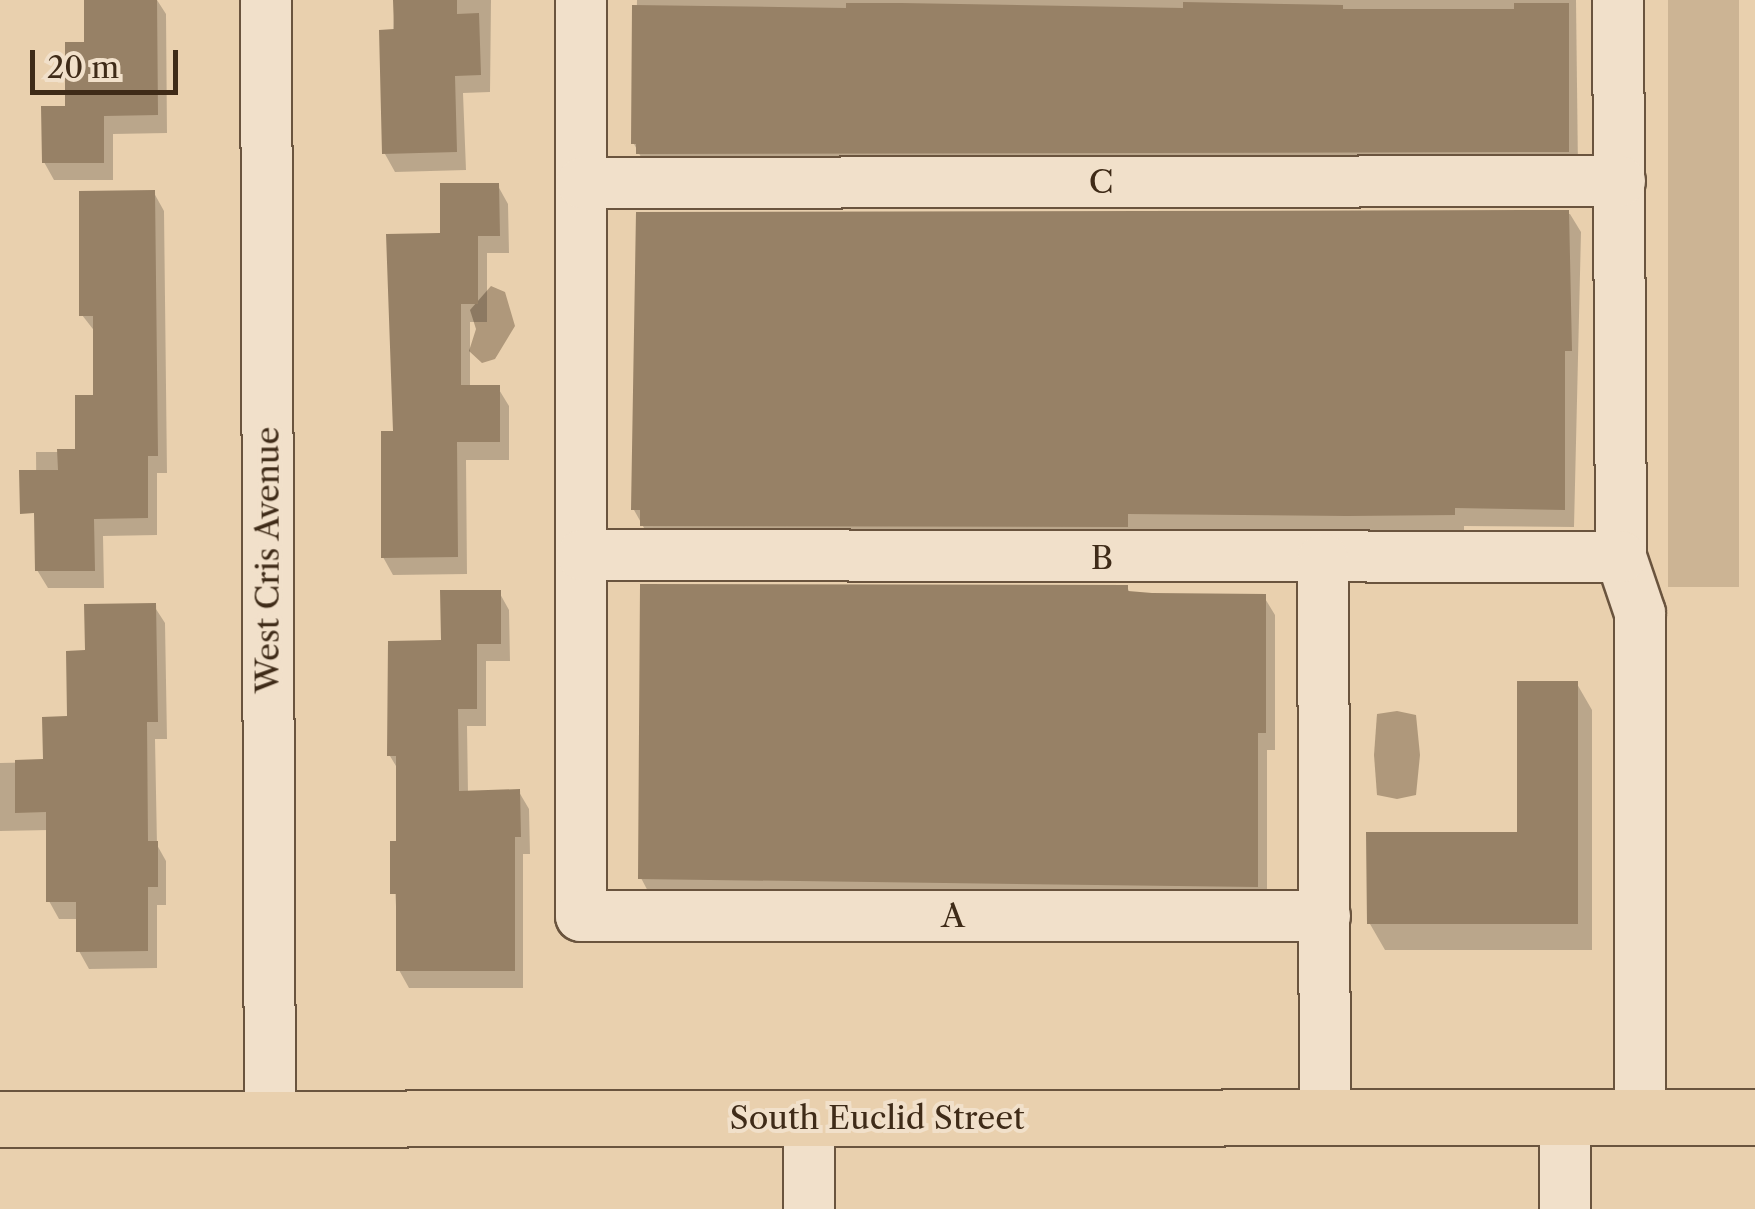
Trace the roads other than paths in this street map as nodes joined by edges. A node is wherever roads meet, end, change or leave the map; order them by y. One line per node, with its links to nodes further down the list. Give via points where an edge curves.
1 (266, 0): 16 (street, West Cris Avenue)
2 (581, 0): 5 (street)
3 (1618, 0): 4 (street)
4 (1620, 180): 5 (street, C); 7 (street)
5 (582, 183): 6 (street)
6 (582, 555): 8 (street, B); 9 (street, A, via 581,916)
7 (1621, 557): 8 (street, B); 14 (street, via 1640,612)
8 (1324, 559): 9 (street)
9 (1325, 916): 12 (street)
10 (1755, 1117): 14 (main road, South Euclid Street)
11 (809, 1118): 12 (main road, South Euclid Street); 16 (main road, South Euclid Street); 17 (street)
12 (1325, 1118): 13 (main road, South Euclid Street)
13 (1565, 1118): 14 (main road, South Euclid Street); 18 (street)
14 (1640, 1118)
15 (0, 1119): 16 (main road, South Euclid Street)
16 (270, 1120)
17 (809, 1209)
18 (1565, 1209)

